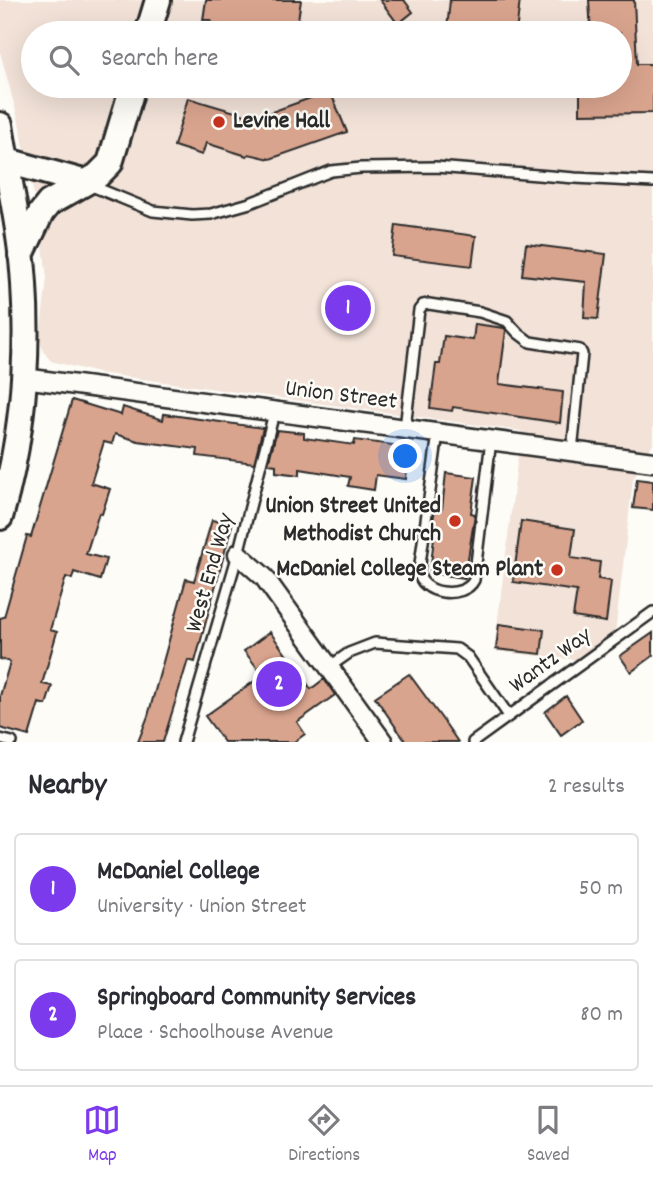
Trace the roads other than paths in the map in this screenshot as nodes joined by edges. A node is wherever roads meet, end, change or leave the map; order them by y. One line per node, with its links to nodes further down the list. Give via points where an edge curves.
1 (158, 0): 2 (main road)
2 (152, 21)
3 (129, 98): 6 (main road, via 110,163)
4 (0, 125): 5 (main road)
5 (2, 160): 6 (main road); 8 (main road)
6 (82, 182): 7 (lane, via 153,211 192,215 250,203 331,171 361,168 436,167); 8 (main road, via 41,213)
7 (653, 182)
8 (21, 256): 9 (main road)
9 (24, 378): 10 (street, Union Street); 16 (main road, via 18,442)
10 (274, 413): 11 (street, Union Street); 17 (lane, West End Way)
11 (405, 428): 12 (street, Union Street); 14 (lane, via 419,310 429,304 507,321 530,342 580,349)
12 (438, 433): 13 (street, Union Street); 13 (lane, via 419,571 421,582 430,589 461,593 474,580)
13 (492, 440): 14 (street, Union Street)
14 (572, 451): 15 (street, Union Street)
15 (653, 462)
16 (0, 517)
17 (238, 554): 19 (street, via 264,577); 22 (lane, West End Way)
18 (653, 612): 20 (lane, Wantz Way)
19 (329, 667): 20 (lane, via 375,642 457,649 468,657); 25 (street)
20 (509, 716): 26 (lane, Wantz Way)
21 (0, 739): 23 (lane)
22 (183, 740): 24 (lane)
23 (12, 742)
24 (196, 742)
25 (383, 742)
26 (472, 742)

